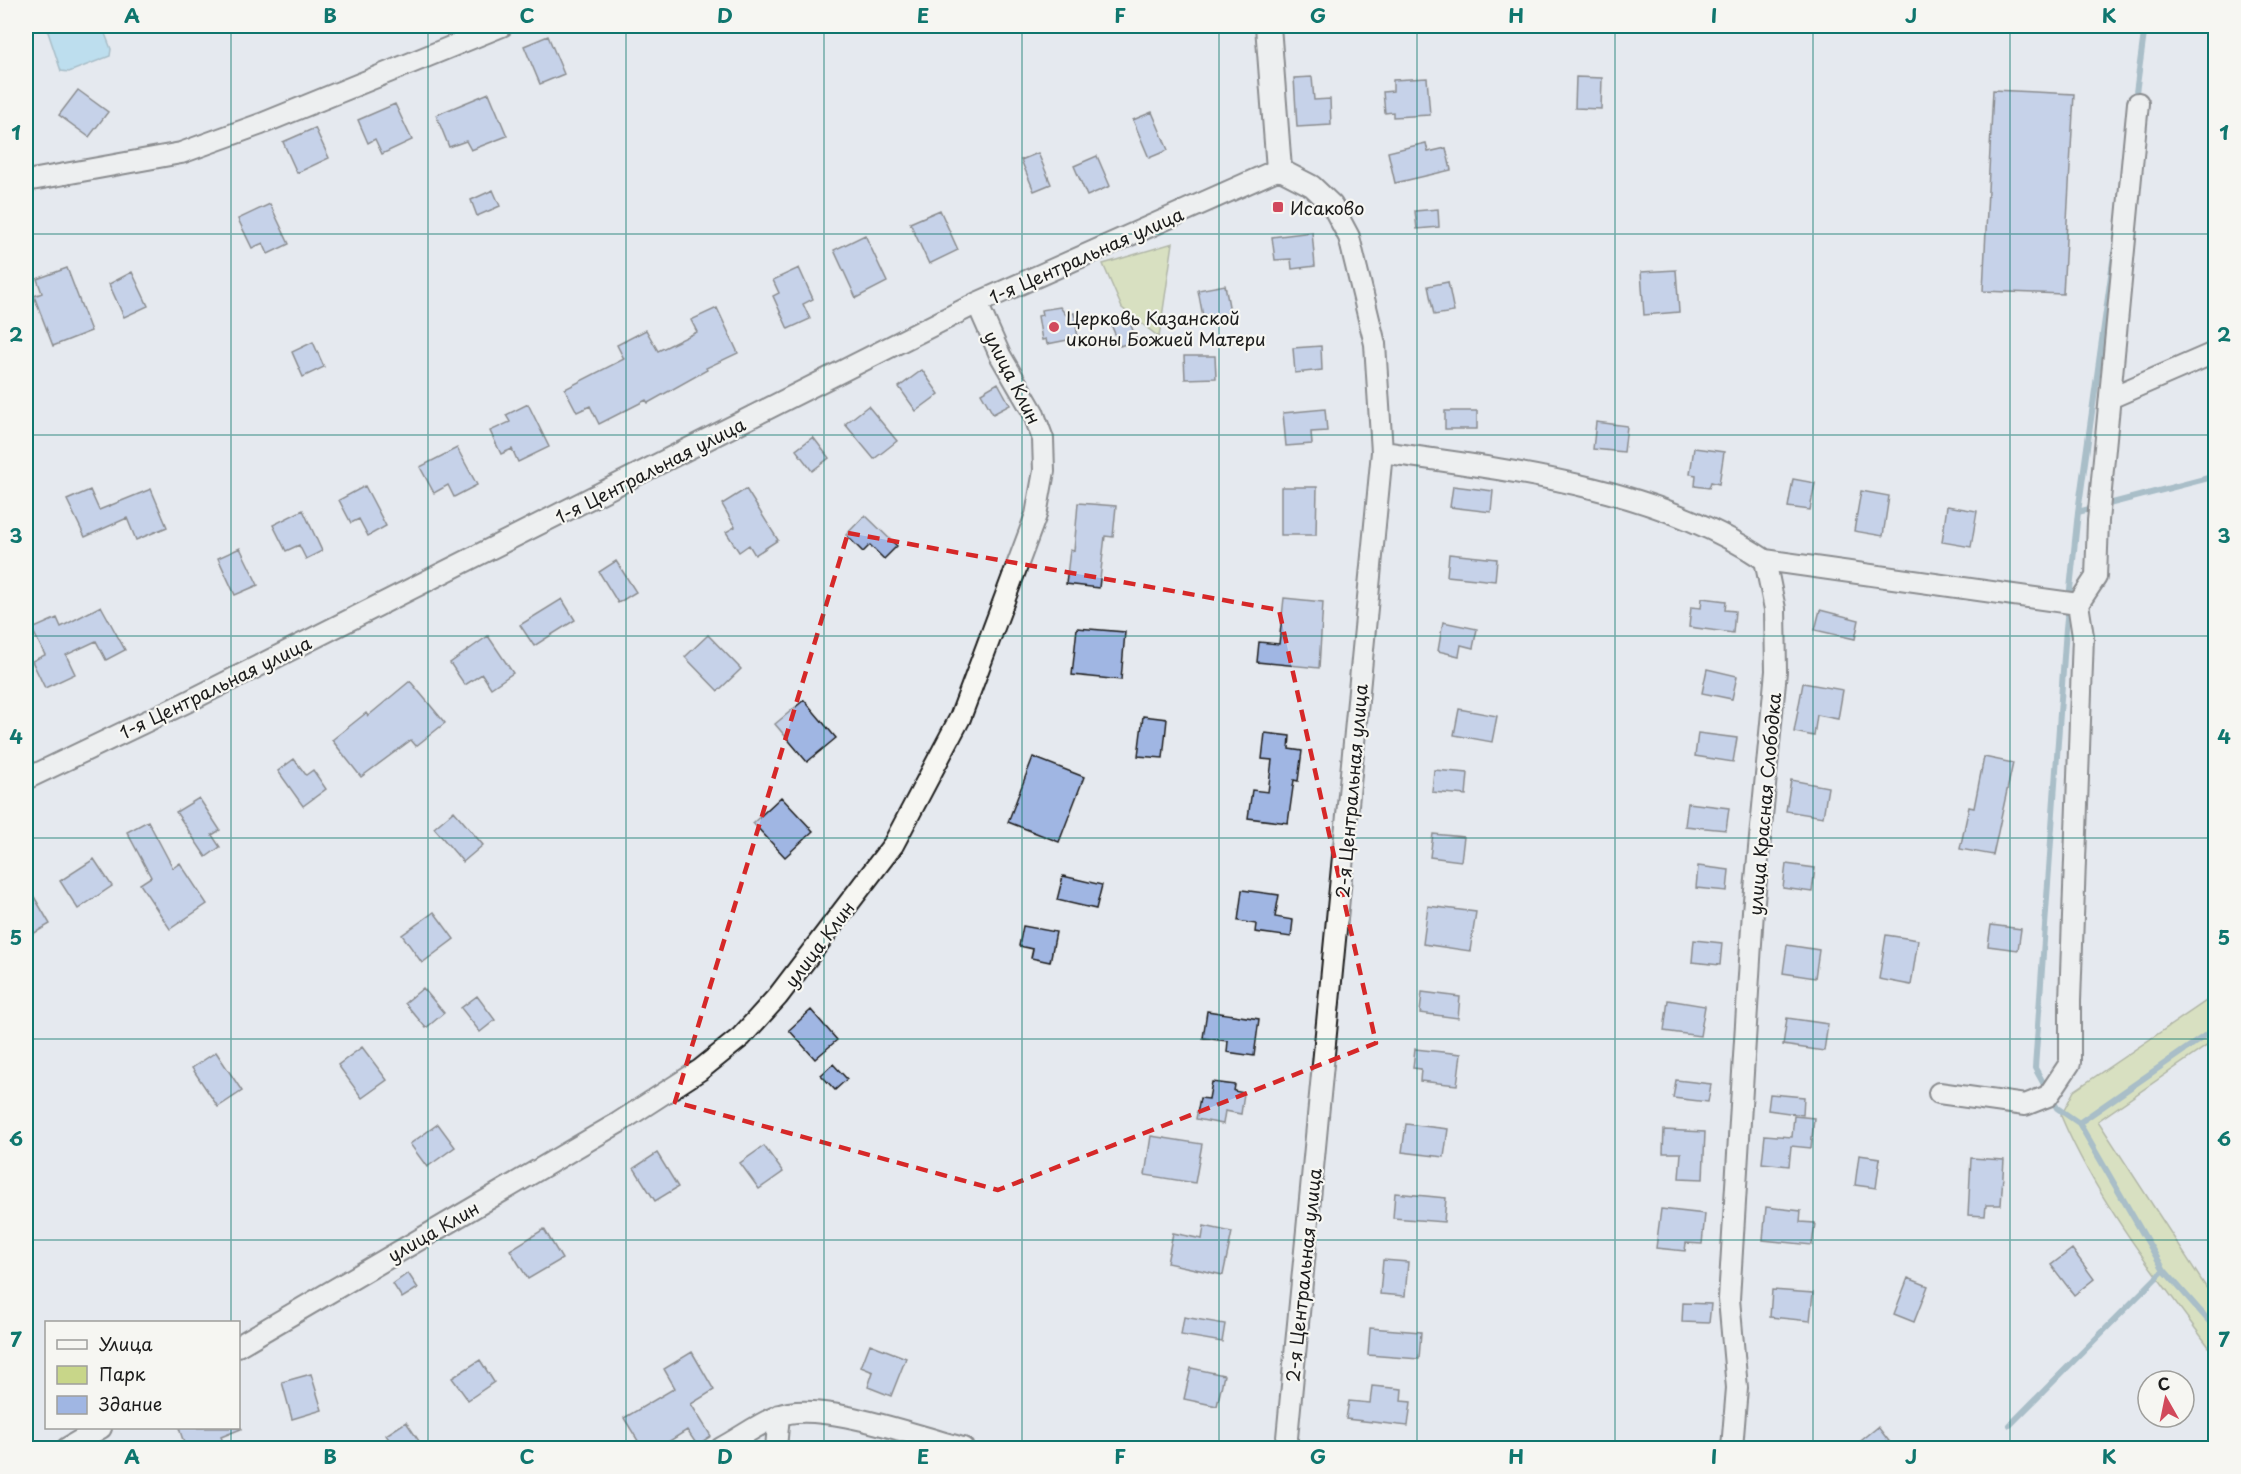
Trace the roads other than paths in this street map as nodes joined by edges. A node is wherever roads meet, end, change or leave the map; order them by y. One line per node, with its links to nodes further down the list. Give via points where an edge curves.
1 (502, 26): 5 (street, via 181,153)
2 (1268, 26): 4 (street)
3 (2138, 103): 8 (street)
4 (1279, 170): 6 (street, 1-я Центральная улица); 9 (street, 2-я Центральная улица, via 1312,186 1332,205 1349,237 1375,344)
5 (26, 181)
6 (976, 303): 12 (street, 1-я Центральная улица, via 187,702); 14 (street, улица Клин, via 1033,412 1043,439 1044,471 1036,514 960,718 893,845 778,996 741,1037 700,1071)
7 (2216, 352): 8 (street)
8 (2110, 398): 11 (street, via 2096,577)
9 (1382, 452): 10 (street, via 1514,471 1620,497 1693,519); 21 (street, 2-я Центральная улица)
10 (1765, 560): 11 (street); 22 (street, улица Красная Слободка, via 1776,609 1776,671 1754,911 1729,1299 1737,1388)
11 (2078, 604): 13 (street, via 2083,636 2070,1064 2048,1096 2025,1105)
12 (26, 779)
13 (1939, 1093)
14 (240, 1345)
15 (779, 1415): 18 (street); 19 (street); 20 (street, via 801,1410 828,1411)
16 (99, 1429): 17 (street)
17 (67, 1449)
18 (722, 1449)
19 (776, 1449)
20 (963, 1449)
21 (1286, 1449)
22 (1732, 1449)

